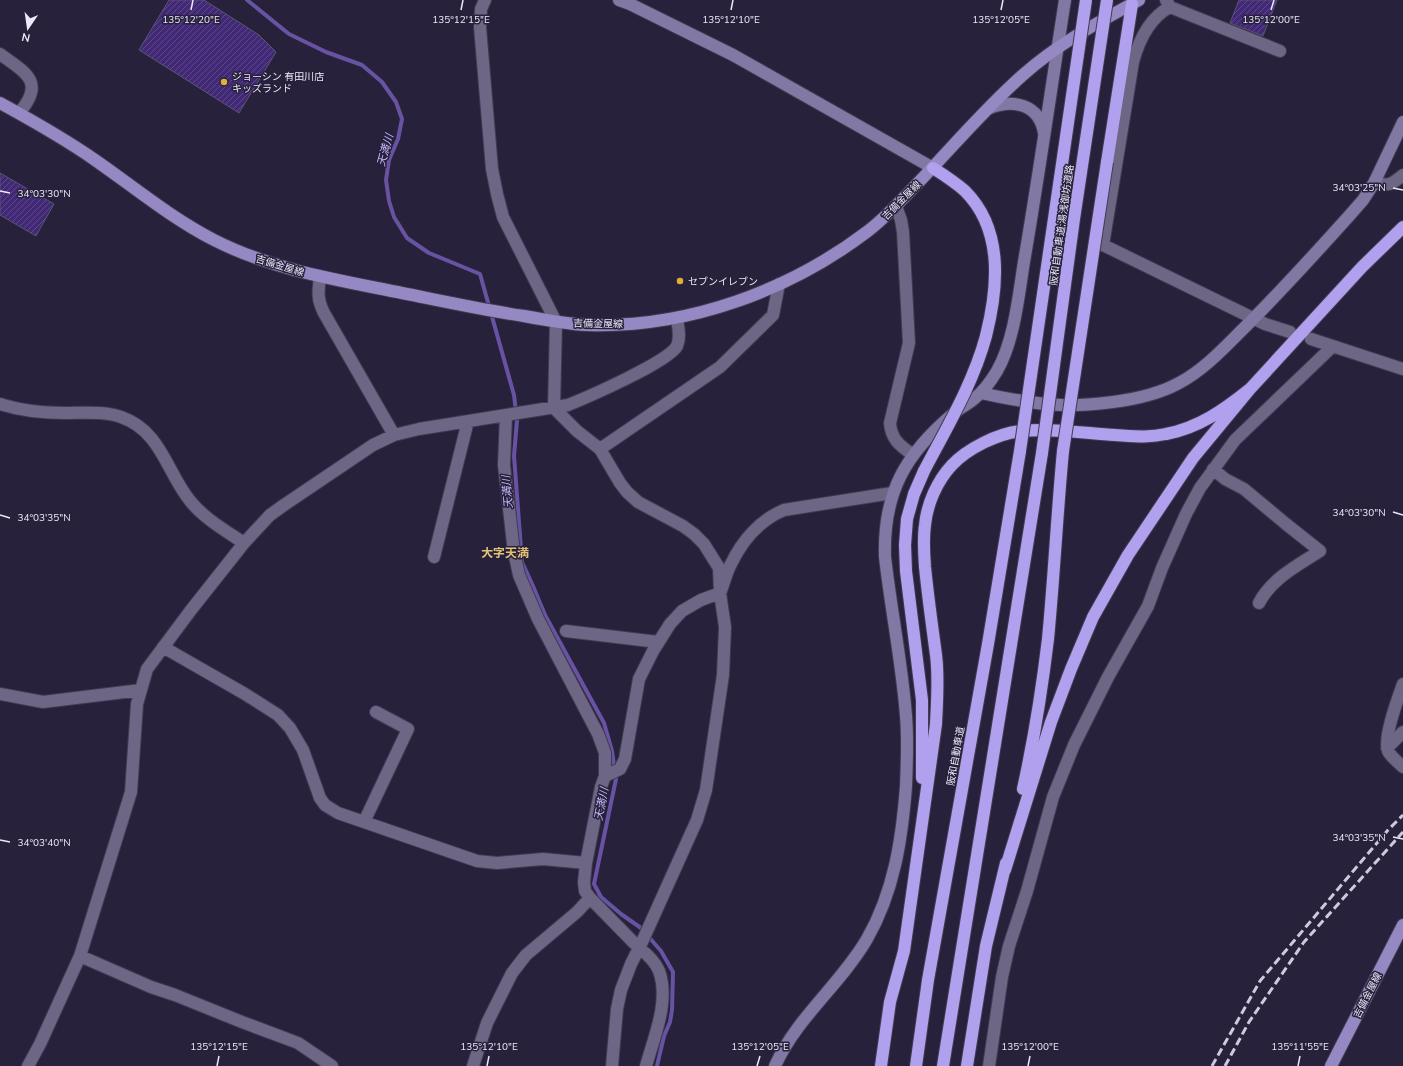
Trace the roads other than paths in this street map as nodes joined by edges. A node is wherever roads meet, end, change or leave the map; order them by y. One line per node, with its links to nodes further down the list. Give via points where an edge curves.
1 (485, 0): 25 (street, via 481,9 480,27 492,169 497,194 503,216)
2 (619, 0): 16 (street, via 733,55)
3 (1065, 0): 8 (street)
4 (1086, 0): 38 (highway, 阪和自動車道;湯浅御坊道路, bridge)
5 (1107, 0): 73 (highway, 阪和自動車道;湯浅御坊道路, bridge, via 1042,453)
6 (1136, 2): 8 (main road, 吉備金屋線); 60 (highway, bridge, via 1107,162 1063,451 1043,682)
7 (1168, 4): 9 (street); 24 (street, via 1152,21 1134,57 1103,245)
8 (1058, 47): 12 (main road, 吉備金屋線, via 1024,73); 15 (street)
9 (1280, 51)
10 (0, 54): 13 (street, via 21,69 31,81 33,88 27,104)
11 (0, 103): 13 (main road, 吉備金屋線)
12 (990, 108): 15 (street, via 1001,104 1018,104 1034,111 1042,124); 16 (main road, 吉備金屋線)
13 (19, 113): 21 (main road, 吉備金屋線, via 71,144 163,210 214,240 264,262)
14 (1403, 122): 18 (street)
15 (1044, 136): 31 (street, via 1009,341 998,369)
16 (933, 168): 19 (main road, 吉備金屋線); 58 (highway, bridge, via 955,182 970,197 985,219 996,260 996,281 986,336 978,362 924,471 907,519 906,571 922,700 923,773)
17 (1403, 176): 18 (street, via 1393,184)
18 (1374, 183): 24 (street, via 1349,216)
19 (896, 206): 22 (main road, 吉備金屋線, via 842,249 812,268); 39 (street, via 901,220 909,343 890,431 899,446)
20 (1403, 227): 30 (highway, via 1362,267)
21 (320, 277): 25 (main road, 吉備金屋線); 36 (street, via 318,293 324,313)
22 (779, 284): 23 (main road, 吉備金屋線, via 715,308); 37 (street, via 773,315 720,368)
23 (677, 318): 25 (main road, 吉備金屋線, via 620,324); 33 (street, via 680,336 677,346 658,361 584,399)
24 (1254, 319): 26 (street); 31 (street, via 1199,370 1180,383 1150,395 1086,405 1063,405 1018,401)
25 (556, 322): 33 (street)
26 (1290, 332)
27 (1312, 339): 28 (street)
28 (1333, 346): 29 (street); 40 (street, via 1235,440)
29 (1403, 369)
30 (1250, 389): 58 (highway, via 1212,417 1166,435 1139,437 1020,431 995,438 959,458 937,485 924,526 937,693 936,724); 60 (highway, via 1193,458 1128,555 1093,617 1051,722)
31 (981, 393): 39 (street, via 950,416)
32 (0, 404): 42 (street, via 26,411 104,414 132,422 155,443 196,508)
33 (554, 408): 34 (street); 37 (street)
34 (507, 415): 35 (street); 56 (street, via 504,465 514,552 520,575 541,625 598,734 605,753)
35 (468, 421): 36 (street); 43 (street)
36 (394, 435): 42 (street, via 373,445 270,514)
37 (600, 449): 44 (street, via 627,492 638,502 683,526 704,544 719,568)
38 (1020, 451): 72 (highway, 阪和自動車道, via 991,630 928,980)
39 (912, 454): 41 (street)
40 (1213, 469): 45 (street, via 1225,479 1244,488 1320,551 1269,587); 75 (street, via 1186,514 1148,606 1108,678 1060,779 1009,946)
41 (892, 493): 44 (street, via 784,510 766,519 740,548); 70 (street, via 885,528 885,557 903,688 907,747 904,814 894,872 867,939 846,969 804,1018)
42 (244, 543): 48 (street)
43 (434, 557)
44 (720, 593): 47 (street, via 682,611); 63 (street, via 725,627 723,675 706,790 697,820)
45 (1259, 603)
46 (566, 631): 47 (street)
47 (658, 642): 56 (street, via 639,680 625,760 620,769)
48 (163, 647): 50 (street, via 147,670); 57 (street, via 278,715 300,744 325,805 338,813)
49 (1403, 684): 54 (street, via 1390,726)
50 (141, 690): 51 (street, via 43,702); 64 (street, via 137,704 131,792)
51 (0, 694)
52 (376, 712): 57 (street, via 408,729)
53 (1403, 732): 54 (street)
54 (1387, 748): 55 (street)
55 (1403, 767)
56 (605, 776): 59 (street)
57 (364, 822): 59 (street, via 476,861 489,863 533,859)
58 (919, 849): 71 (highway, via 904,951 890,1002)
59 (586, 864): 61 (street, via 584,882)
60 (1005, 870): 74 (highway, via 986,946)
61 (590, 898): 63 (street); 67 (street, via 526,954 512,973 487,1023)
62 (1403, 925): 76 (main road, 吉備金屋線)
63 (641, 945): 68 (street, via 618,1000); 69 (street, via 659,971 662,990 660,1014)
64 (80, 956): 65 (street); 66 (street, via 151,987 298,1043)
65 (28, 1066)
66 (332, 1066)
67 (473, 1066)
68 (612, 1066)
69 (646, 1066)
70 (775, 1066)
71 (881, 1066)
72 (916, 1066)
73 (943, 1066)
74 (967, 1066)
75 (989, 1066)
76 (1331, 1066)

